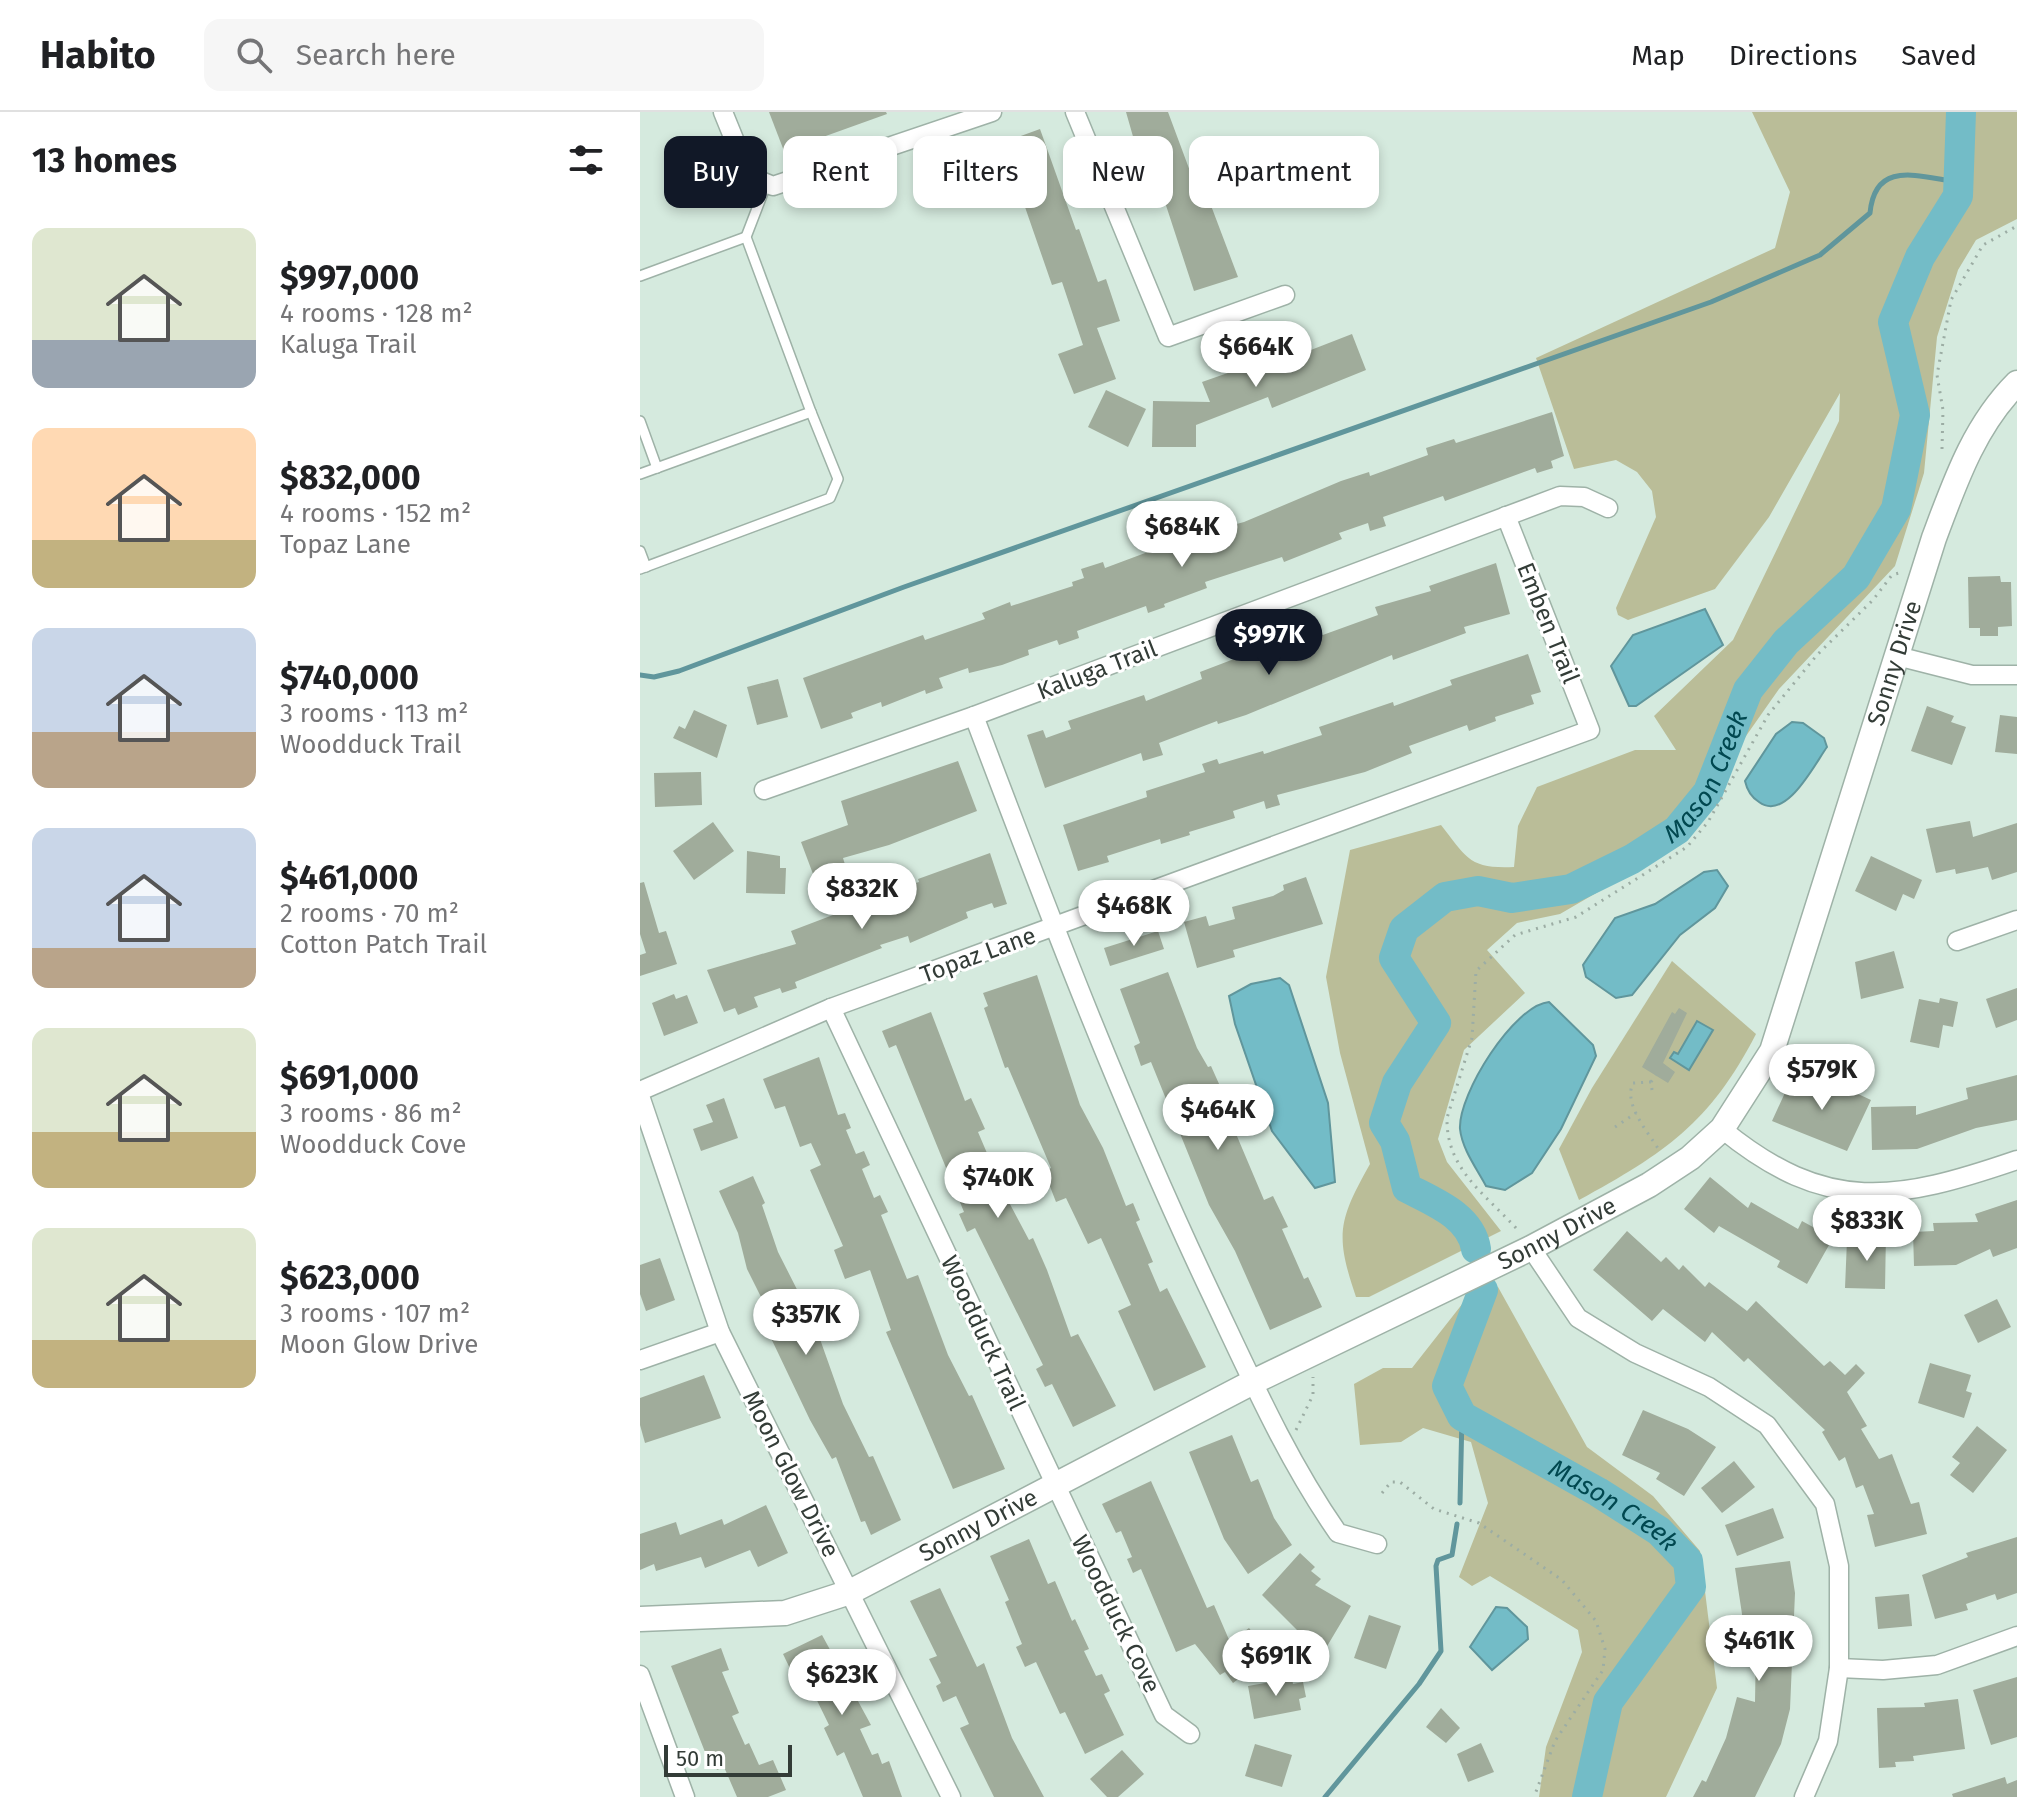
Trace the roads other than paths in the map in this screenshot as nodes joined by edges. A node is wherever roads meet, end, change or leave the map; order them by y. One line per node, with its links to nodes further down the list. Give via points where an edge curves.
1 (723, 112): 4 (street)
2 (992, 112): 5 (street, via 786,184)
3 (1075, 112): 9 (street, via 1168,337)
4 (732, 136)
5 (767, 184)
6 (755, 208): 7 (lane)
7 (746, 237): 8 (lane); 11 (lane)
8 (640, 276)
9 (1285, 295)
10 (2017, 383): 19 (street, Sonny Drive, via 1983,425 1959,470)
11 (811, 412): 13 (lane); 18 (lane, via 838,479 830,498)
12 (640, 421): 13 (lane)
13 (657, 468): 14 (lane)
14 (640, 474)
15 (1608, 508): 16 (street, Kaluga Trail, via 1584,497 1560,496)
16 (1506, 516): 21 (street, Kaluga Trail); 22 (street, Emben Trail)
17 (640, 551): 18 (lane)
18 (643, 568)
19 (1897, 656): 20 (street, via 1972,675); 29 (street, Sonny Drive, via 1783,1021 1757,1079)
20 (2017, 675)
21 (974, 716): 23 (street, Kaluga Trail); 25 (street)
22 (1590, 730): 25 (street, Topaz Lane)
23 (764, 790)
24 (2017, 920): 26 (street)
25 (1054, 927): 27 (street, Topaz Lane); 34 (street, via 1161,1188)
26 (1957, 941)
27 (831, 1008): 28 (street, Topaz Lane); 35 (street, Woodduck Trail)
28 (640, 1094): 32 (street, Moon Glow Drive)
29 (1722, 1129): 30 (street, via 1754,1155 1790,1174 1861,1193 1938,1186); 31 (street, Sonny Drive, via 1672,1171)
30 (2017, 1160)
31 (1531, 1248): 34 (street, Sonny Drive); 40 (street, via 1578,1318 1635,1353 1709,1387 1767,1425 1825,1504 1839,1566)
32 (720, 1332): 33 (street); 37 (street, Moon Glow Drive)
33 (640, 1360)
34 (1253, 1382): 35 (street, Sonny Drive); 36 (street, via 1295,1467 1338,1533)
35 (1054, 1483): 37 (street, Sonny Drive); 42 (street, Woodduck Cove, via 1164,1715)
36 (1377, 1544)
37 (850, 1592): 38 (street, Sonny Drive, via 785,1613); 44 (street, Moon Glow Drive)
38 (640, 1619)
39 (2017, 1636): 40 (street, via 1937,1665)
40 (1839, 1668): 45 (street, via 1828,1741)
41 (640, 1675): 43 (street)
42 (1190, 1734)
43 (685, 1797)
44 (951, 1797)
45 (1804, 1797)

